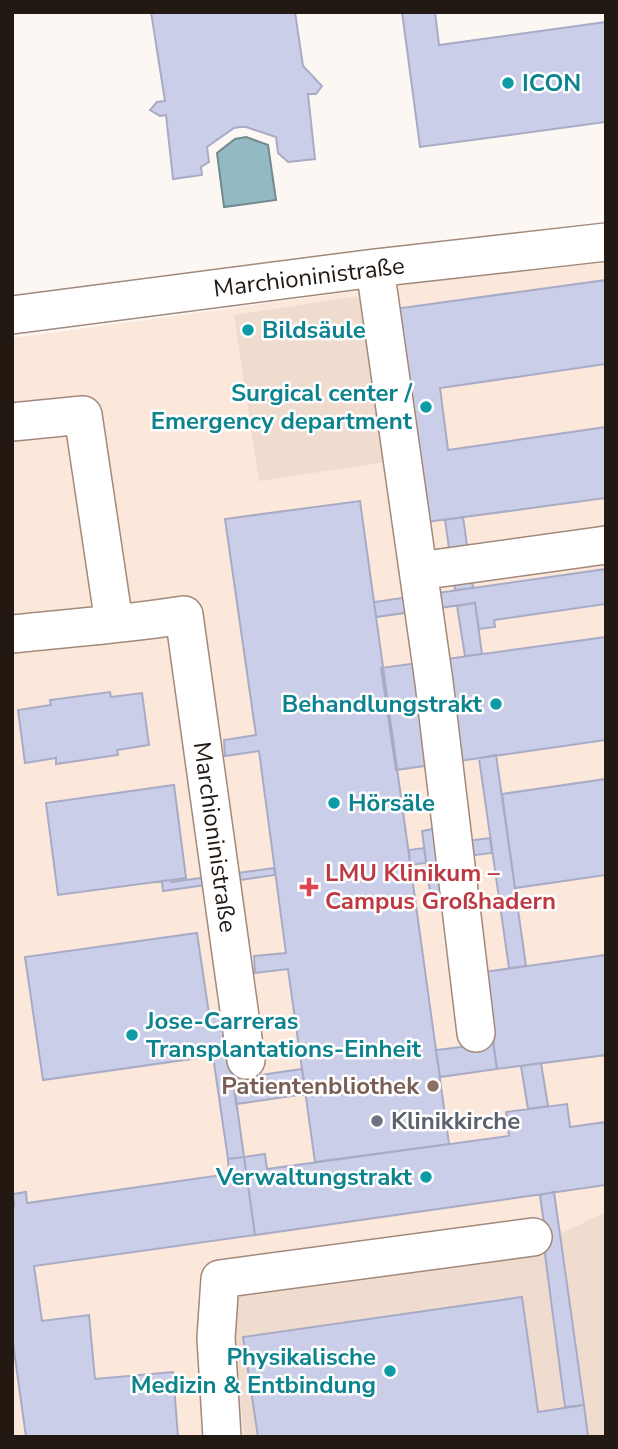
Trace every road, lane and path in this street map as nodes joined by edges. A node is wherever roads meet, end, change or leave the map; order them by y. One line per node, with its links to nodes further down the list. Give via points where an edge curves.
1 (606, 242): 2 (street, Marchioninistraße)
2 (375, 268): 3 (street, Marchioninistraße); 6 (street)
3 (12, 315)
4 (12, 422): 7 (street, via 83,415)
5 (606, 545): 6 (street)
6 (419, 571): 9 (street)
7 (114, 623): 8 (street); 10 (street, Marchioninistraße, via 184,615)
8 (12, 634)
9 (476, 1033)
10 (246, 1060)
11 (533, 1237): 12 (street, via 220,1279 216,1338)
12 (222, 1437)

